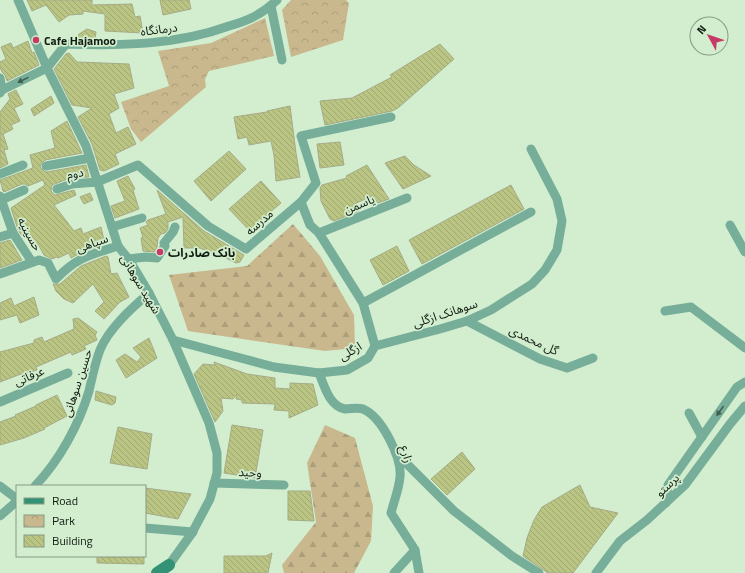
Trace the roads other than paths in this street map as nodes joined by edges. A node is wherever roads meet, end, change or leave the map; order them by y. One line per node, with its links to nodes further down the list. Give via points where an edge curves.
1 (18, 0): 4 (street, شهید سوهانی)
2 (274, 3): 3 (street); 4 (street, درمانگاه, via 254,18 209,34 152,44 66,44)
3 (282, 60)
4 (47, 68): 6 (street, one-way to 6); 9 (street, شهید سوهانی)
5 (0, 78): 6 (street)
6 (1, 91)
7 (391, 118): 18 (street, مدرسه, via 301,136 316,183)
8 (531, 149): 36 (street, سوهانک ازگلی, via 557,199 562,221 557,250 545,270 532,284 491,310)
9 (90, 158): 11 (street); 13 (street, شهید سوهانی)
10 (23, 165): 12 (street)
11 (46, 166)
12 (0, 174)
13 (97, 182): 14 (street, دوم, via 72,184); 18 (street, مدرسه, via 138,165 208,226 246,249); 22 (street, شهید سوهانی)
14 (57, 189)
15 (24, 190): 16 (street)
16 (1, 198): 24 (street, حسینیه)
17 (407, 198): 25 (street, یاسمن)
18 (301, 202): 25 (street, ازگلی, via 310,225)
19 (531, 212): 34 (street)
20 (142, 218): 22 (street)
21 (730, 225): 28 (street)
22 (112, 227): 27 (street, شهید سوهانی)
23 (175, 227): 29 (street, via 157,258)
24 (13, 233): 26 (street); 30 (street, حسینیه)
25 (319, 233): 34 (street, ازگلی)
26 (0, 237)
27 (118, 246): 29 (street, شهید سوهانی); 32 (street, سپاهی, via 82,258 67,267)
28 (745, 252)
29 (128, 259): 33 (street, شهید سوهانی)
30 (32, 262): 31 (street, حسینیه); 32 (street, حسینیه, via 39,260 48,263)
31 (0, 274)
32 (56, 279)
33 (149, 293): 37 (street, شهید سوهانی); 50 (street, حسین سوهانی, via 131,309 100,349 81,415 69,439)
34 (363, 303): 38 (street, ازگلی)
35 (665, 311): 39 (street, via 690,307)
36 (467, 321): 38 (street, سوهانک ازگلی); 40 (street, گل محمدی, via 540,359 567,368)
37 (172, 340): 42 (street, ازگلی, via 274,368); 49 (street, شهید سوهانی, via 209,424 217,453)
38 (375, 346): 42 (street, ازگلی, via 368,358 347,370)
39 (745, 348)
40 (593, 358)
41 (68, 373): 44 (street, عرفاتی)
42 (319, 373): 48 (street, زارع, via 326,393 333,402 343,408 363,409 375,417)
43 (745, 382): 47 (street, one-way to 47, via 737,387)
44 (0, 402)
45 (745, 406): 55 (street, پرستو, via 685,485)
46 (689, 413): 47 (street)
47 (702, 437): 55 (street, via 668,485)
48 (396, 453): 59 (street, زارع, via 400,476 391,513); 64 (street, via 454,511 512,556)
49 (214, 483): 51 (street, وحید); 58 (street, شهید سوهانی, via 210,499)
50 (36, 485)
51 (284, 485)
52 (0, 486): 53 (street)
53 (16, 499)
54 (16, 501): 56 (street)
55 (666, 503): 65 (street, پرستو, via 620,541)
56 (0, 516)
57 (146, 528): 58 (street)
58 (193, 532): 60 (street, شهید سوهانی)
59 (415, 550): 62 (street); 63 (street, زارع)
60 (168, 569): 61 (main road, شهید سوهانی)
61 (157, 573)
62 (394, 573)
63 (419, 573)
64 (539, 573)
65 (596, 573)

